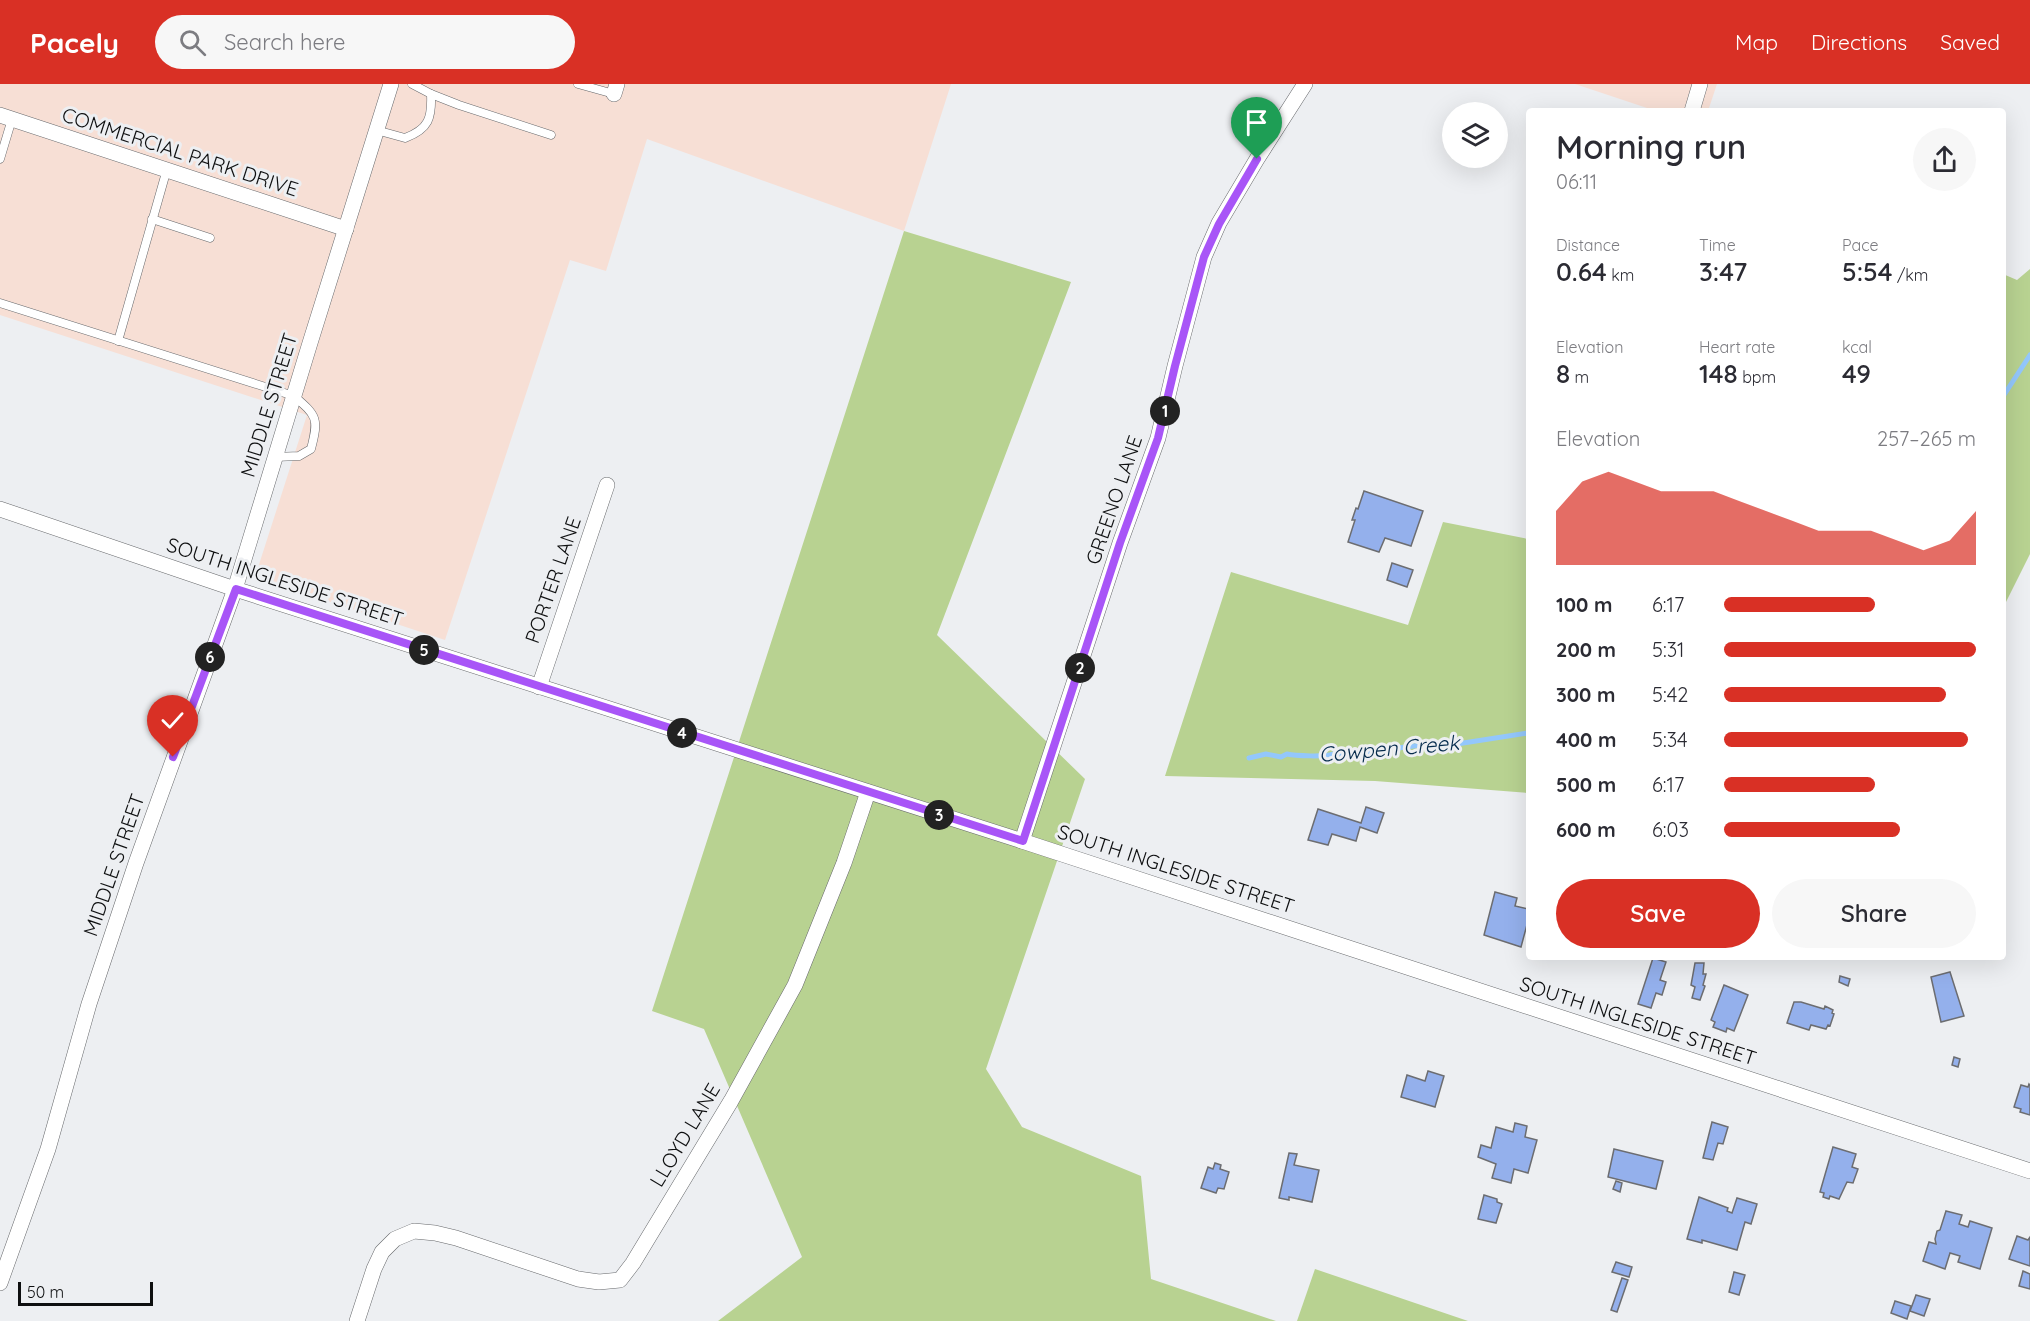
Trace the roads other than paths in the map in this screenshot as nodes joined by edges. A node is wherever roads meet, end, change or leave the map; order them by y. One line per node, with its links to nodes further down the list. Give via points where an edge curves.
1 (391, 84): 10 (street, MIDDLE STREET)
2 (412, 84): 7 (lane)
3 (578, 84): 6 (lane)
4 (1305, 84): 26 (street, GREENO LANE, via 1219,224 1204,257 1155,447)
5 (1700, 84): 8 (street)
6 (616, 89)
7 (431, 94): 10 (lane, via 432,111 425,127 405,138); 11 (lane)
8 (1693, 108)
9 (6, 117): 12 (lane); 13 (street, COMMERCIAL PARK DRIVE)
10 (376, 130): 15 (street, MIDDLE STREET)
11 (551, 135)
12 (0, 159)
13 (167, 169): 14 (lane); 15 (street, COMMERCIAL PARK DRIVE)
14 (152, 219): 16 (lane); 18 (lane)
15 (346, 229): 19 (street, MIDDLE STREET)
16 (210, 238)
17 (0, 303): 18 (lane)
18 (118, 342): 19 (lane)
19 (294, 396): 20 (street, MIDDLE STREET); 20 (lane, via 312,412 317,427 311,449 298,456)
20 (275, 457): 23 (street, MIDDLE STREET)
21 (607, 485): 24 (street, PORTER LANE)
22 (0, 509): 23 (street, SOUTH INGLESIDE STREET)
23 (236, 589): 24 (street, SOUTH INGLESIDE STREET); 28 (street, MIDDLE STREET, via 136,863 89,1004 48,1149)
24 (538, 687): 25 (street, SOUTH INGLESIDE STREET)
25 (868, 792): 26 (street, SOUTH INGLESIDE STREET); 29 (street, LLOYD LANE, via 795,985 731,1101 620,1280 578,1280 435,1233 414,1231 395,1239 382,1252)
26 (1023, 841): 27 (street, SOUTH INGLESIDE STREET)
27 (2030, 1171)
28 (0, 1283)
29 (357, 1321)

